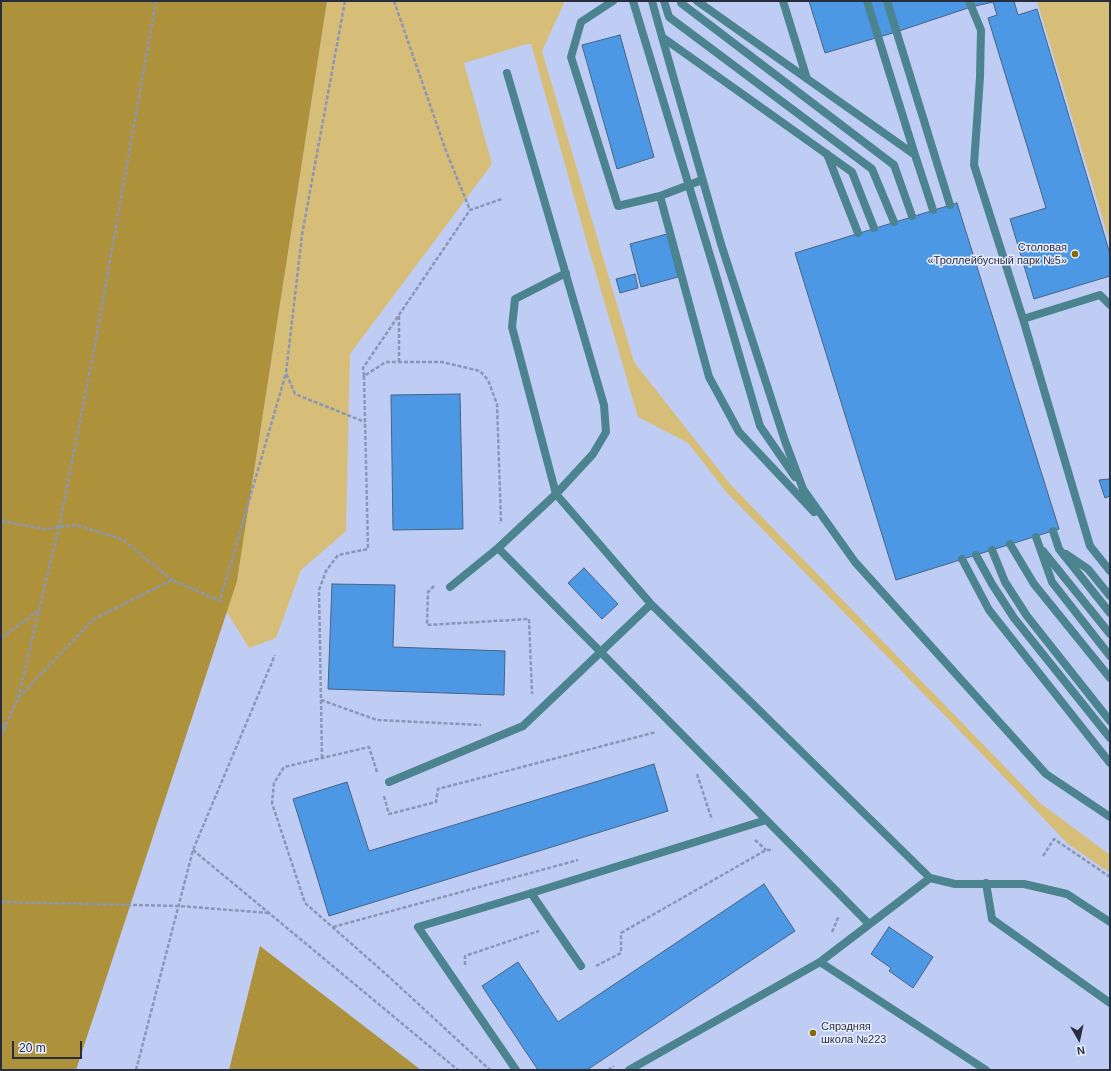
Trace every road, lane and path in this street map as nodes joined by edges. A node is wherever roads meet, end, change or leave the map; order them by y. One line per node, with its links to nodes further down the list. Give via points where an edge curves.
1 (156, 1): 41 (path, via 95,345)
2 (345, 1): 35 (path, via 302,235)
3 (394, 1): 24 (path, via 446,151)
4 (613, 1): 21 (lane, via 581,22 571,57 618,206)
5 (633, 1): 20 (lane)
6 (652, 1): 14 (lane)
7 (664, 1): 27 (lane, via 669,17 872,169)
8 (681, 1): 26 (lane, via 894,165)
9 (697, 1): 16 (lane)
10 (783, 1): 16 (lane)
11 (867, 1): 18 (lane)
12 (887, 1): 23 (lane)
13 (969, 1): 33 (lane, via 980,30 980,77 974,165)
14 (662, 37): 17 (lane); 19 (lane)
15 (507, 73): 30 (lane)
16 (807, 79): 18 (lane)
17 (827, 154): 28 (lane, via 852,172); 29 (lane)
18 (915, 155): 25 (lane)
19 (702, 180): 20 (lane); 38 (lane, via 785,441)
20 (689, 185): 21 (lane); 38 (lane, via 760,426)
21 (660, 196): 44 (lane, via 709,377 739,432)
22 (502, 199): 24 (path)
23 (950, 205)
24 (470, 210): 32 (path)
25 (933, 210)
26 (912, 216)
27 (894, 222)
28 (874, 228)
29 (858, 233)
30 (566, 272): 39 (lane, via 604,405 606,432 593,454); 39 (lane, via 515,299 512,327)
31 (1110, 305): 33 (lane, via 1100,296)
32 (399, 315): 34 (path); 36 (path, via 364,368)
33 (1023, 319): 53 (lane, via 1090,546)
34 (399, 362): 36 (path, via 386,362); 42 (path, via 442,362 480,370 488,380 497,404 501,521)
35 (286, 373): 37 (path, via 295,394); 54 (path, via 220,601)
36 (364, 376): 37 (path)
37 (365, 422): 69 (path, via 368,549 338,555 326,570 319,590)
38 (803, 489): 44 (lane)
39 (556, 494): 48 (lane); 58 (lane)
40 (1, 521): 41 (path, via 44,529)
41 (59, 527): 54 (path, via 76,525 122,539); 59 (path)
42 (495, 527)
43 (1053, 531): 49 (lane)
44 (834, 533): 83 (lane, via 855,562 1046,774)
45 (1036, 537): 47 (lane)
46 (1010, 544): 66 (lane, via 1034,584)
47 (1039, 546): 61 (lane); 65 (lane, via 1052,582)
48 (498, 548): 56 (lane); 63 (lane)
49 (1059, 549): 57 (lane, via 1088,569); 60 (lane)
50 (992, 550): 71 (lane, via 1005,582 1027,616)
51 (976, 555): 76 (lane, via 1014,618)
52 (962, 559): 78 (lane, via 989,610)
53 (1110, 571)
54 (172, 580): 68 (path, via 94,619)
55 (439, 581): 67 (path, via 428,592 427,625 529,619)
56 (450, 587)
57 (1110, 596)
58 (651, 604): 63 (lane); 91 (lane)
59 (39, 609): 62 (path); 68 (path)
60 (1110, 613)
61 (1110, 634)
62 (1, 638)
63 (601, 652): 81 (lane, via 523,726); 84 (lane)
64 (276, 655): 86 (path)
65 (1110, 656)
66 (1110, 678)
67 (532, 696)
68 (18, 698): 70 (path)
69 (321, 700): 72 (path, via 377,720); 77 (path)
70 (9, 718): 73 (path); 75 (path)
71 (1110, 721)
72 (483, 725)
73 (1, 728)
74 (658, 731): 82 (path, via 438,789 436,802 389,814)
75 (1, 736)
76 (1110, 738)
77 (322, 758): 80 (path, via 369,747); 100 (path, via 284,767 274,782 272,803 305,902)
78 (1110, 762)
79 (696, 772): 85 (path)
80 (378, 777)
81 (389, 782)
82 (382, 792)
83 (1110, 817)
84 (766, 820): 93 (lane); 99 (lane)
85 (713, 823)
86 (193, 850): 95 (path); 97 (path)
87 (780, 850): 105 (path, via 766,850 621,933 621,953)
88 (1043, 856): 90 (path, via 1054,838)
89 (584, 858): 100 (path)
90 (1110, 877)
91 (930, 878): 92 (lane, via 955,884); 99 (lane)
92 (986, 883): 98 (lane, via 1024,884 1067,894); 107 (lane, via 992,919)
93 (531, 893): 104 (lane); 112 (lane, via 418,927)
94 (1, 902): 95 (path)
95 (179, 906): 97 (path); 109 (path)
96 (836, 911): 102 (path, via 838,918)
97 (269, 913): 110 (path)
98 (1110, 922)
99 (869, 924): 103 (lane)
100 (333, 927): 111 (path)
101 (541, 930): 106 (path, via 466,956)
102 (831, 935)
103 (820, 962): 114 (lane); 115 (lane)
104 (581, 966)
105 (594, 968)
106 (465, 972)
107 (1110, 1003)
108 (614, 1066): 113 (path)
109 (136, 1070)
110 (458, 1070)
111 (490, 1070)
112 (516, 1070)
113 (608, 1070)
114 (629, 1070)
115 (986, 1070)

